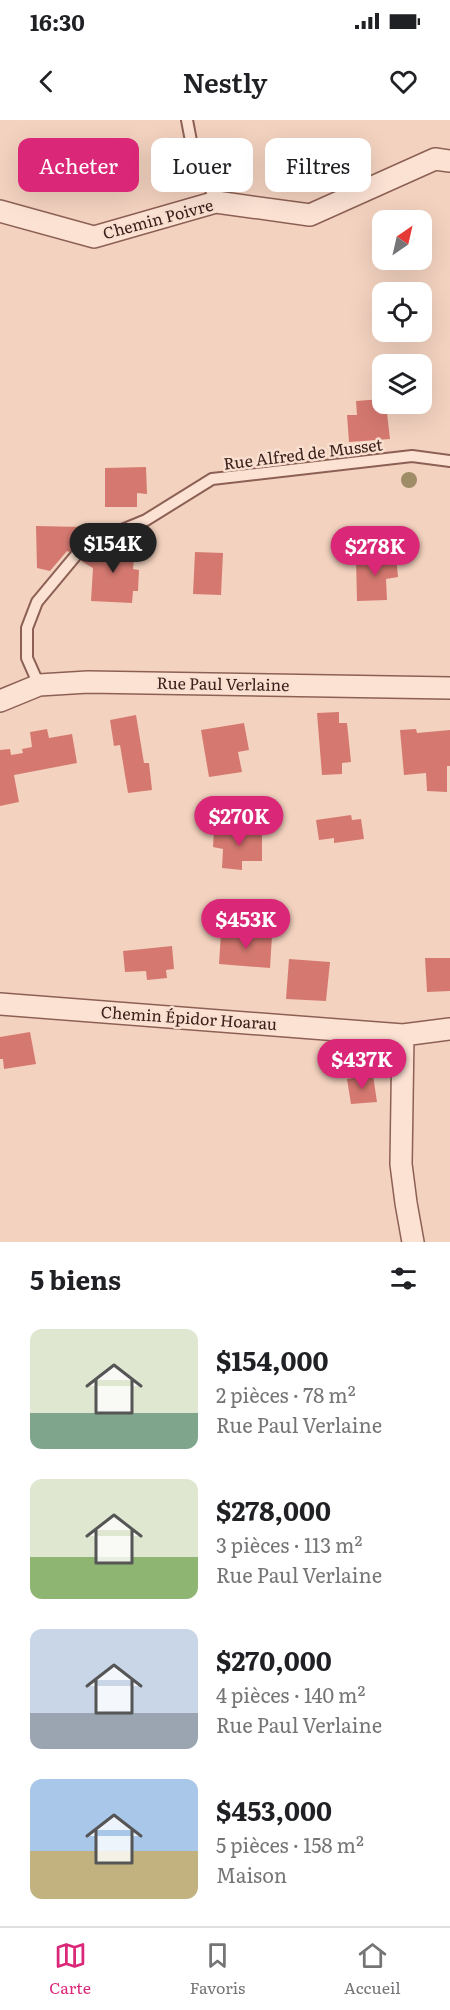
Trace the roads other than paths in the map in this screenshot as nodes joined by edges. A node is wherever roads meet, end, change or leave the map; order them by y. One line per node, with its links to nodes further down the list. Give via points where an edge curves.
1 (187, 120): 3 (lane, via 191,141)
2 (450, 161): 3 (street, Chemin Poivre, via 435,159 310,215)
3 (216, 202): 4 (street, Chemin Poivre, via 94,237)
4 (0, 212)
5 (450, 461): 6 (lane, Rue Alfred de Musset, via 412,456 212,479 146,520 100,539 77,554 37,602 27,628 27,658)
6 (39, 685): 7 (street, Rue Paul Verlaine, via 88,682); 8 (street, Rue Paul Verlaine)
7 (450, 688)
8 (0, 701)
9 (0, 1004): 11 (street, Chemin Épidor Hoarau)
10 (450, 1029): 11 (street, Chemin Épidor Hoarau)
11 (403, 1035): 12 (street, via 401,1164)
12 (413, 1242)

